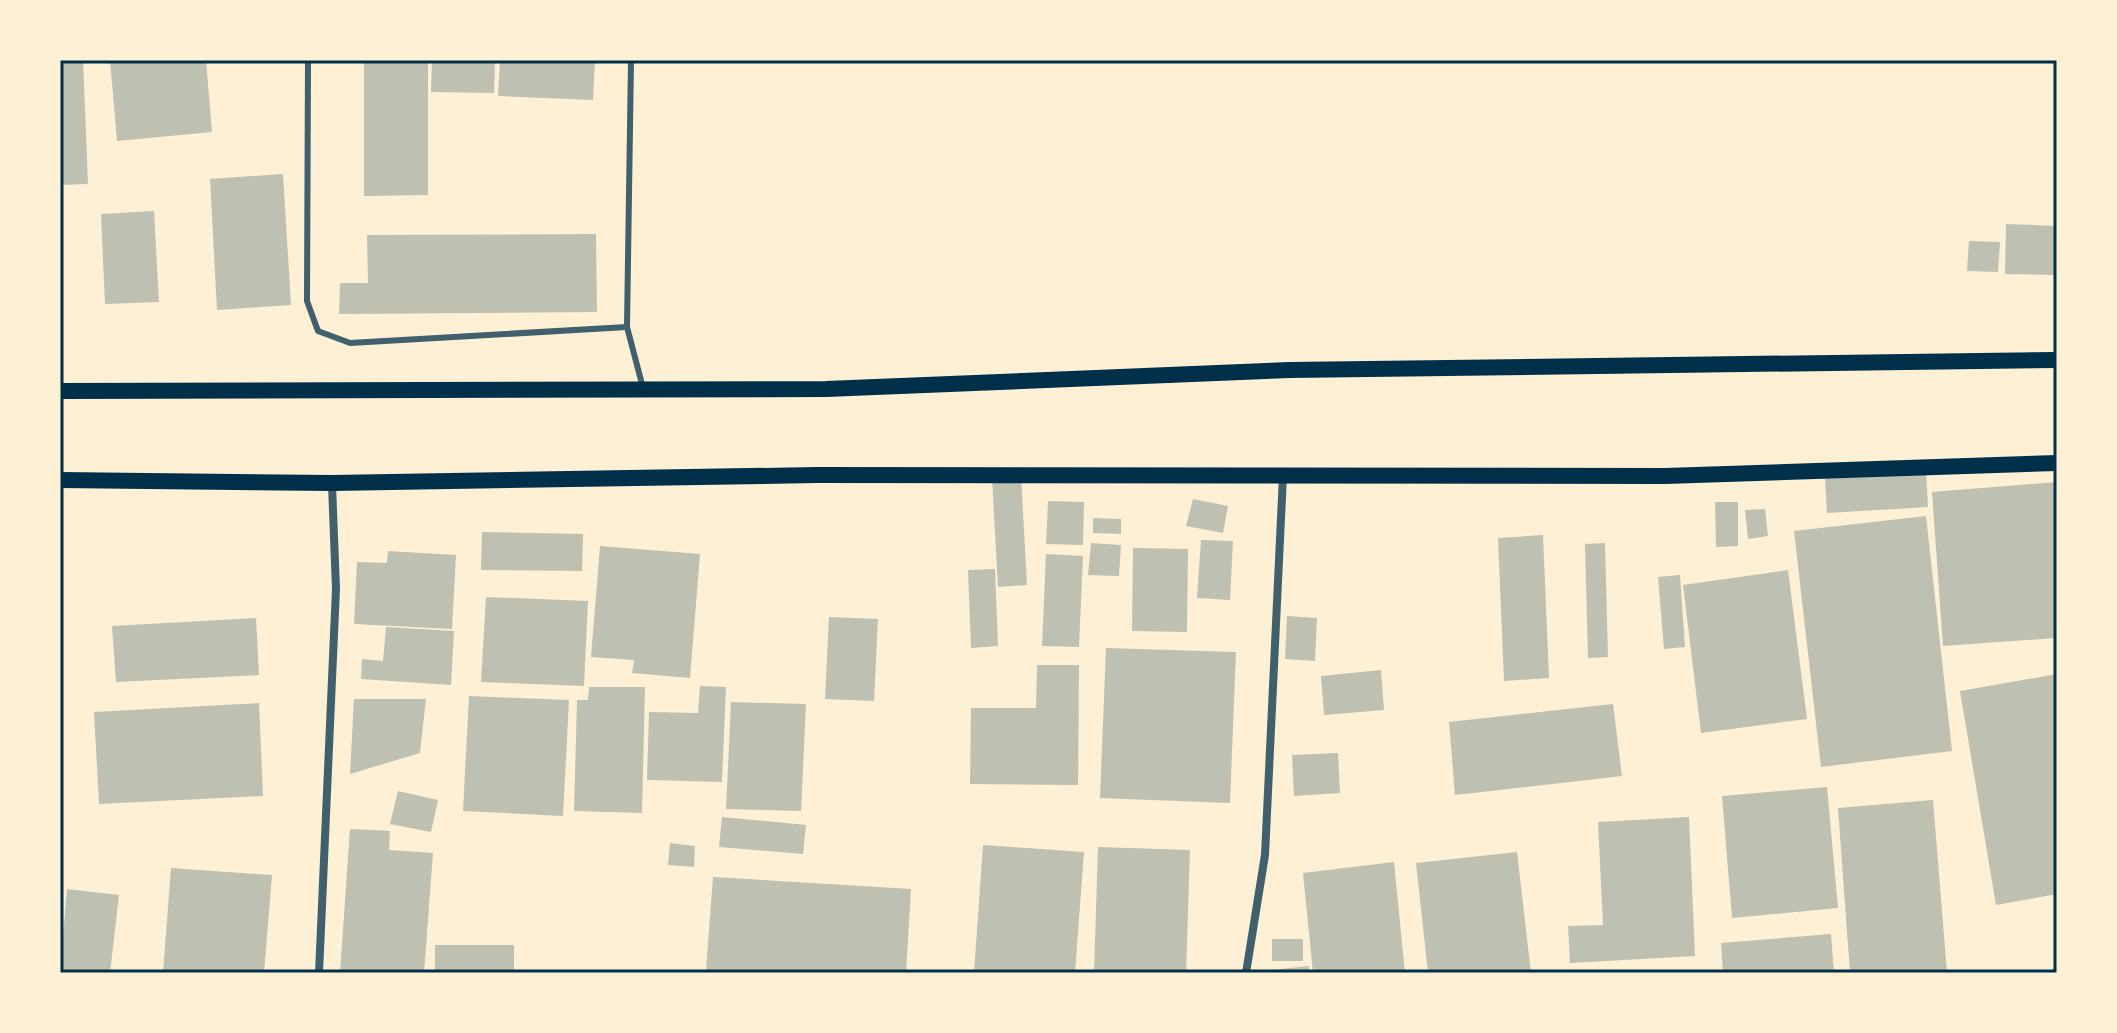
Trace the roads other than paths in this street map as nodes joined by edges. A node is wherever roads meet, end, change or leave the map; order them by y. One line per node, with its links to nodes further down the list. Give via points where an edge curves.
1 (308, 60): 3 (lane, via 307,301 318,331 350,343)
2 (631, 60): 3 (lane)
3 (627, 327): 5 (lane)
4 (2057, 360): 5 (main road, via 1290,370 826,389)
5 (643, 388): 6 (main road)
6 (60, 391)
7 (2057, 463): 8 (main road, via 1665,476)
8 (1283, 474): 10 (main road); 12 (street, via 1265,855)
9 (60, 480): 10 (main road)
10 (332, 483): 11 (street, via 336,589)
11 (319, 973)
12 (1246, 973)

